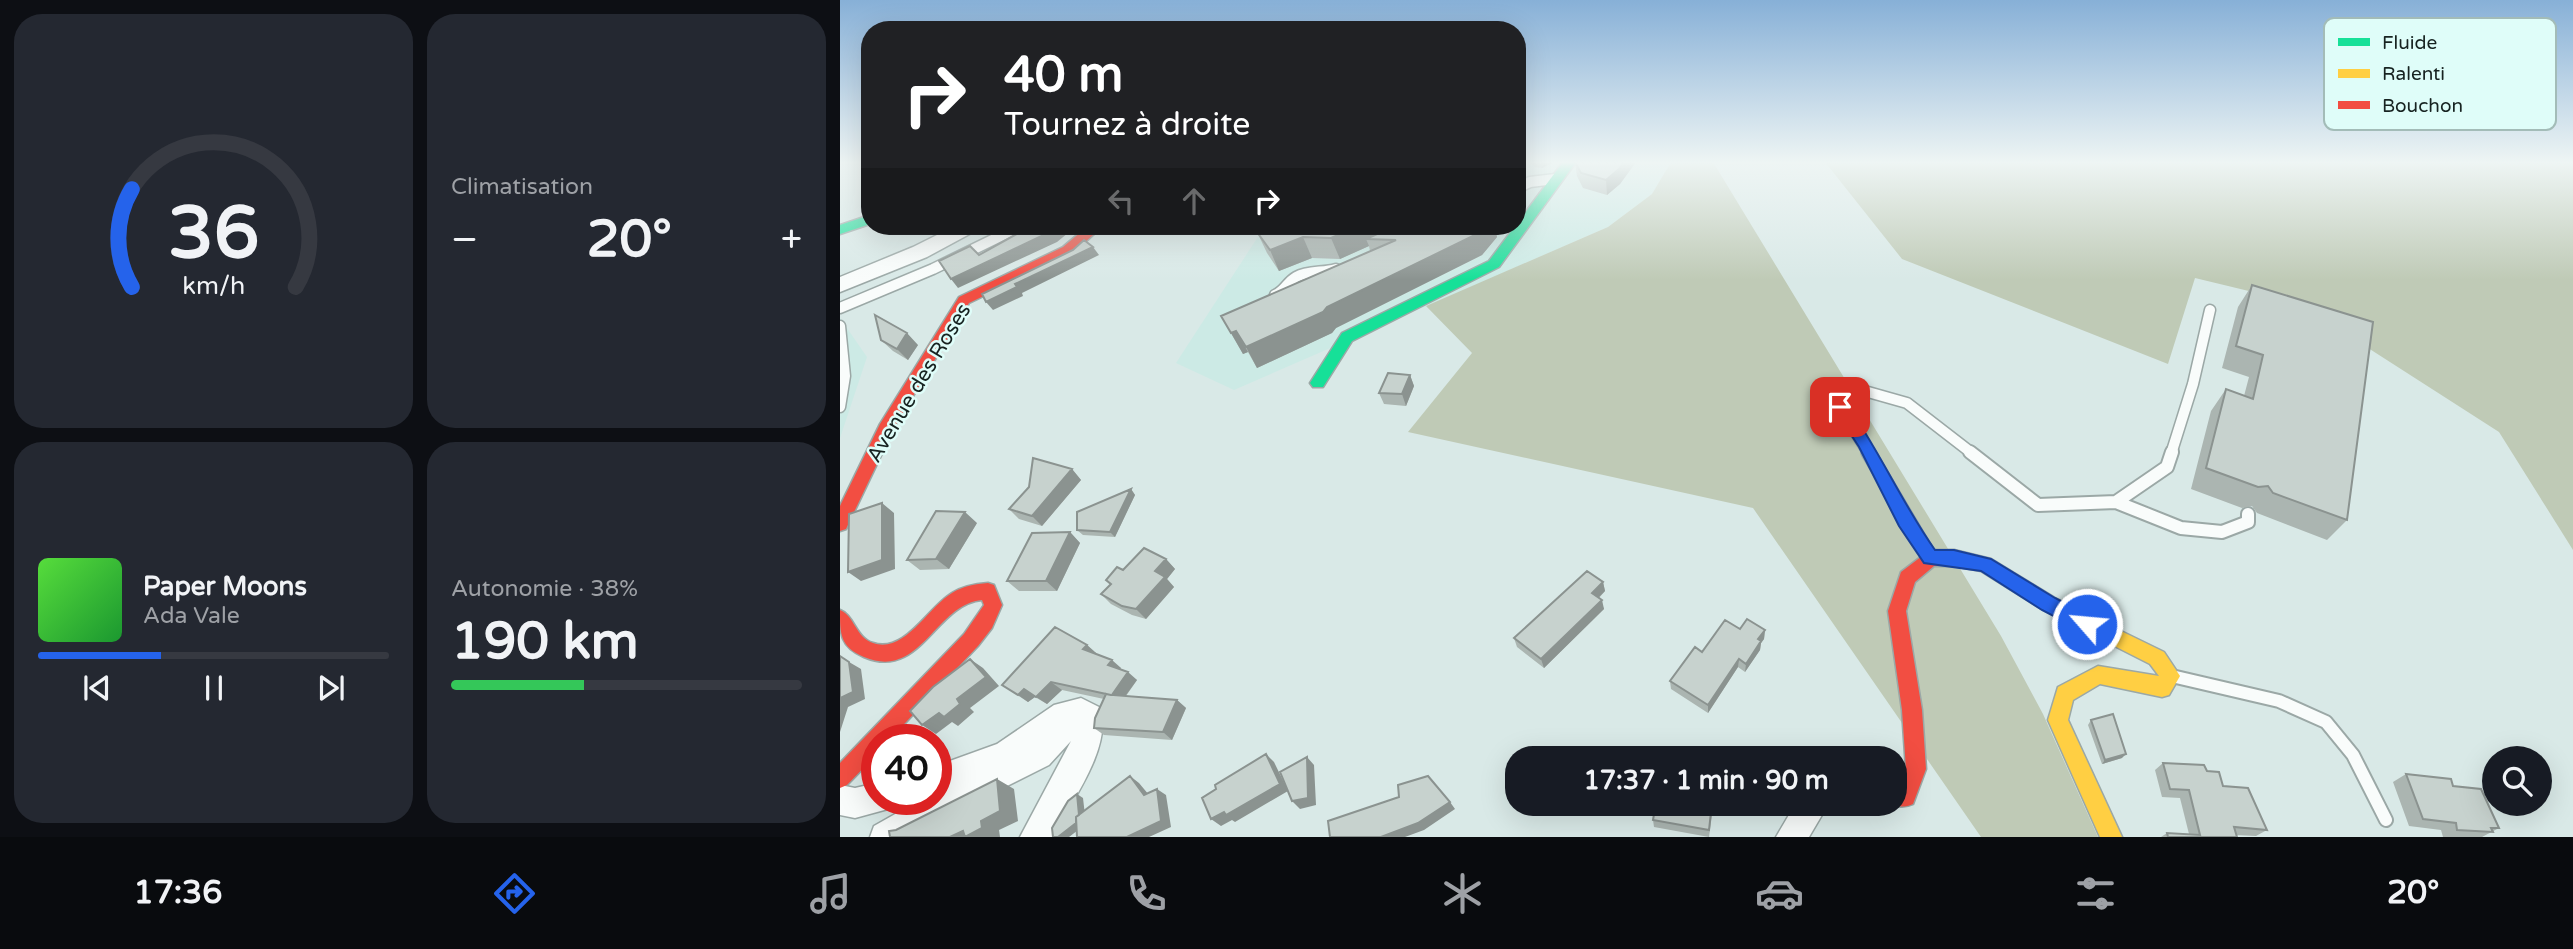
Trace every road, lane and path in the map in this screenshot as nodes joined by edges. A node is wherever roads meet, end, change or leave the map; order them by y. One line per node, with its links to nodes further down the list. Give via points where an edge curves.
1 (1540, 201): 2 (street)
2 (1526, 220)
3 (861, 222): 4 (street)
4 (840, 230)
5 (953, 235): 10 (street)
6 (1003, 235): 12 (lane)
7 (1086, 235): 20 (street, Avenue des Roses, via 1068,250 964,299 888,424)
8 (1515, 235): 16 (street, via 1494,264 1347,337)
9 (1351, 262): 11 (lane, via 1329,272 1309,271)
10 (840, 285)
11 (1259, 303)
12 (840, 308)
13 (2210, 310): 18 (lane, via 2167,467)
14 (840, 326): 15 (lane)
15 (842, 376): 17 (lane)
16 (1318, 383)
17 (840, 407)
18 (2116, 502): 19 (lane, via 2181,528 2208,531 2222,532 2248,522); 21 (lane, via 2038,505 1907,403 1861,390 1840,407 1866,443 1905,521)
19 (2248, 514)
20 (840, 524)
21 (1930, 558): 23 (street, via 1985,564 2049,604 2157,658); 27 (street, via 1907,578 1897,611 1916,769)
22 (840, 618): 26 (street, via 849,640 879,657 891,656 961,594 988,591 993,605 971,640)
23 (2170, 676): 31 (lane, via 2279,701 2326,722 2353,755); 35 (street, via 2162,688 2098,676 2066,694 2058,720)
24 (1081, 712): 25 (street, via 1064,715 1006,756); 32 (street, via 1039,755 964,791); 33 (street, via 1089,717 1085,748)
25 (952, 775)
26 (840, 778)
27 (1907, 794)
28 (840, 800): 29 (street)
29 (861, 802)
30 (1805, 816): 34 (street)
31 (2386, 820)
32 (886, 837)
33 (1035, 837)
34 (1791, 837)
35 (2111, 837)

